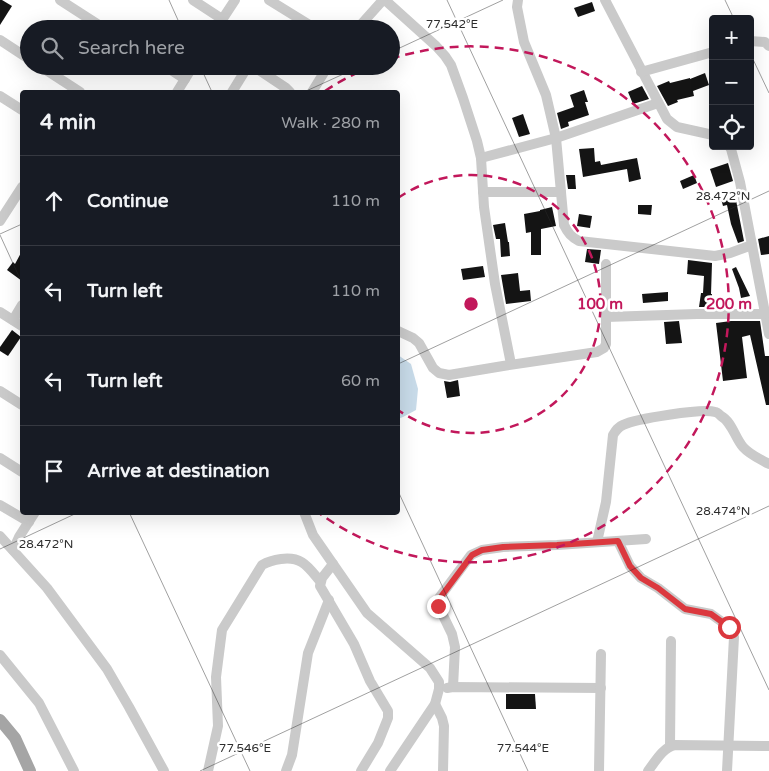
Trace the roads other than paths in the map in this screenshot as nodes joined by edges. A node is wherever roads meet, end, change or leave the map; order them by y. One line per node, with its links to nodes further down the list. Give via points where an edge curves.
1 (60, 0): 9 (street)
2 (193, 0): 8 (street)
3 (235, 0): 8 (street)
4 (269, 0): 10 (street)
5 (384, 0): 11 (street); 36 (street, via 436,46 451,65)
6 (518, 0): 34 (street, via 524,42 546,95)
7 (605, 0): 17 (street)
8 (222, 18)
9 (91, 20)
10 (301, 20)
11 (365, 20)
12 (0, 40): 15 (street)
13 (754, 42): 14 (street, via 765,42)
14 (769, 46)
15 (20, 53)
16 (709, 53): 17 (street)
17 (641, 72): 31 (street)
18 (54, 75): 25 (street)
19 (180, 75): 24 (street)
20 (188, 75): 24 (street)
21 (242, 75): 27 (street)
22 (266, 75): 28 (street)
23 (322, 75): 29 (street)
24 (186, 79): 26 (street)
25 (77, 90)
26 (178, 90)
27 (233, 90)
28 (288, 90)
29 (313, 90)
30 (0, 96): 32 (street)
31 (658, 103): 33 (street, via 667,120 677,127); 34 (street)
32 (20, 109)
33 (709, 134)
34 (556, 138): 36 (street); 39 (street)
35 (731, 150): 41 (street)
36 (481, 158): 38 (street)
37 (20, 191): 40 (street)
38 (483, 192): 39 (street); 49 (street, via 495,284)
39 (561, 192): 41 (street, via 564,225 568,233 579,241 715,256)
40 (0, 221)
41 (752, 245): 44 (street)
42 (606, 264): 45 (street)
43 (0, 312): 46 (street)
44 (765, 314): 45 (street); 48 (street)
45 (606, 317): 49 (street, via 606,344 597,352)
46 (18, 323)
47 (400, 332): 49 (street, via 419,343 439,373 449,375)
48 (769, 334)
49 (511, 364)
50 (0, 391): 51 (street)
51 (20, 404)
52 (0, 458): 54 (street)
53 (769, 464): 62 (street, via 742,447 724,417 715,412 650,418 624,424 613,436 606,502)
54 (20, 471)
55 (0, 505): 58 (street)
56 (33, 515): 58 (street)
57 (305, 515): 64 (street, via 313,535)
58 (29, 522): 63 (street)
59 (0, 536): 63 (street)
60 (646, 539): 61 (street)
61 (618, 541): 62 (street); 76 (street, via 630,566 641,578 685,609 711,614 732,631)
62 (597, 542): 70 (street, via 503,547 472,555 440,598 438,606 455,647)
63 (13, 550): 80 (street, via 47,588 107,669)
64 (333, 564): 65 (street); 72 (street, via 367,613 430,668 439,682)
65 (320, 581): 66 (street); 81 (street, via 300,560 270,560 262,565 222,630 216,677 218,726)
66 (329, 600): 82 (street, via 308,653 292,755); 83 (street, via 388,711 378,743)
67 (671, 641): 75 (street)
68 (601, 654): 71 (street)
69 (0, 655): 79 (street, via 39,702)
70 (453, 686): 71 (street); 72 (street)
71 (600, 688): 86 (street)
72 (439, 690): 73 (street)
73 (435, 704): 84 (street); 85 (street, via 444,726)
74 (0, 720): 78 (main road, via 15,738)
75 (670, 746): 76 (street); 87 (street)
76 (728, 746): 77 (street); 88 (street)
77 (769, 746)
78 (30, 771)
79 (74, 771)
80 (164, 771)
81 (208, 771)
82 (286, 771)
83 (361, 771)
84 (390, 771)
85 (443, 771)
86 (599, 771)
87 (648, 771)
88 (727, 771)

